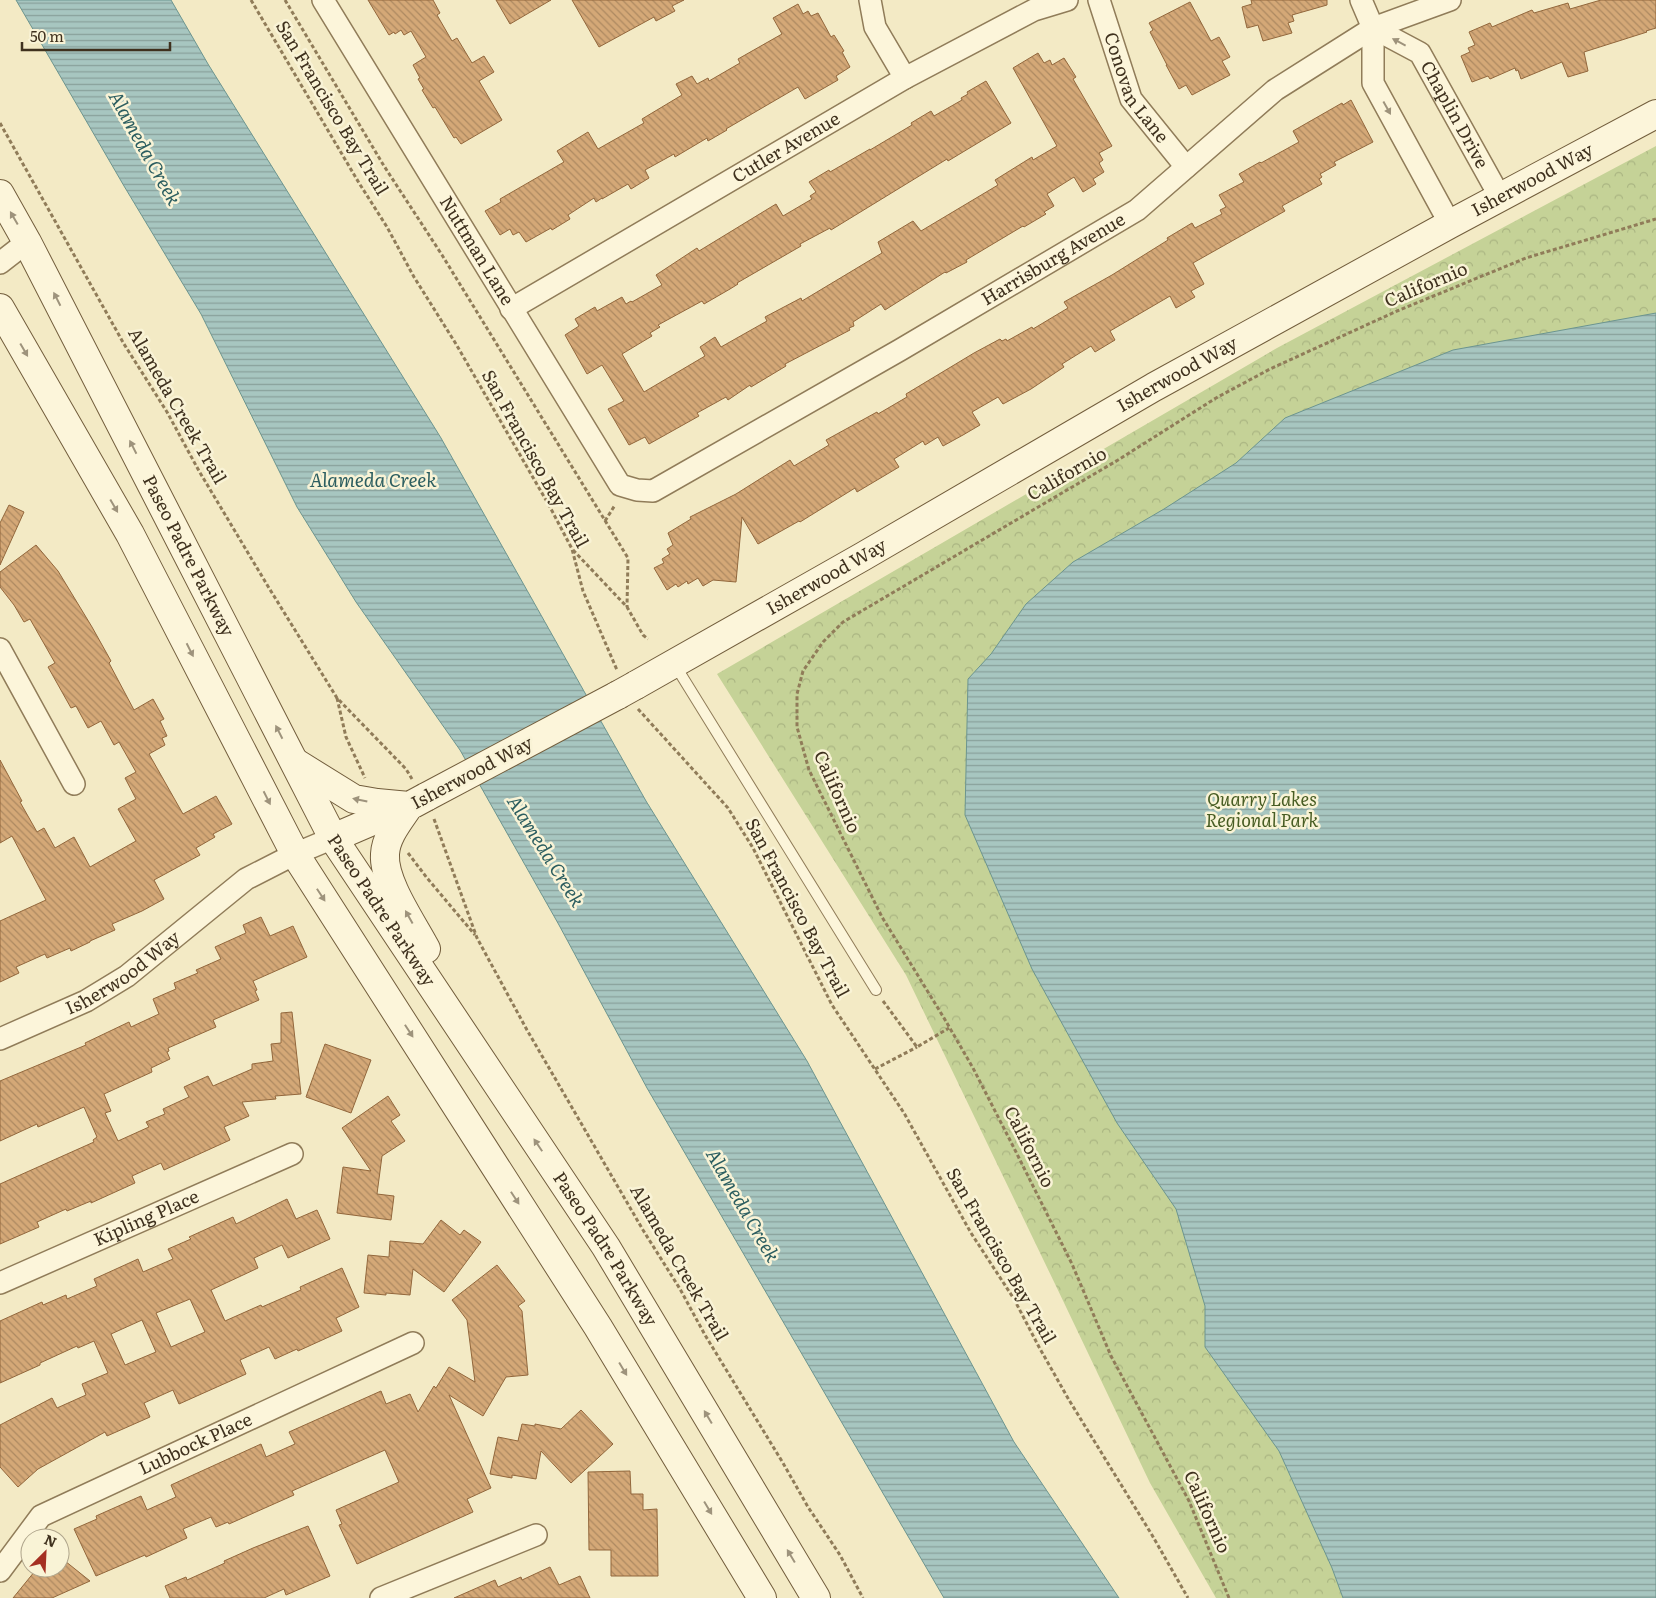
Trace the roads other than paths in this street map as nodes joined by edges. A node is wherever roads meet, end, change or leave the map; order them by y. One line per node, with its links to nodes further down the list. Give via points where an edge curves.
1 (323, 0): 17 (street, Nuttman Lane)
2 (870, 0): 8 (street, via 875,27)
3 (1067, 0): 8 (street, Cutler Avenue, via 1034,10)
4 (1099, 0): 10 (street, Conovan Lane, via 1130,99)
5 (1361, 0): 7 (street)
6 (1450, 0): 7 (street, Harrisburg Avenue)
7 (1373, 28): 10 (street, Harrisburg Avenue, via 1275,90); 12 (street, Chaplin Drive, one-way to 7, via 1420,53); 13 (street, one-way to 13, via 1373,83)
8 (905, 78): 17 (street, Cutler Avenue)
9 (1656, 114): 12 (main road, Isherwood Way)
10 (1186, 167): 18 (street, Harrisburg Avenue, via 1137,210 926,335 653,491)
11 (0, 194): 14 (main road, Paseo Padre Parkway, one-way to 11)
12 (1500, 197): 13 (main road, Isherwood Way)
13 (1450, 224): 20 (main road, Isherwood Way, via 1154,387)
14 (28, 242): 15 (street); 21 (main road, Paseo Padre Parkway, one-way to 14)
15 (0, 263)
16 (0, 308): 25 (main road, one-way to 25, via 130,534)
17 (511, 309): 18 (street, Nuttman Lane, via 620,485)
18 (637, 490)
19 (0, 649): 22 (street)
20 (674, 664): 23 (main road, Isherwood Way, bridge); 26 (lane)
21 (294, 761): 23 (main road, one-way to 21, via 354,799); 24 (main road, Paseo Padre Parkway)
22 (74, 784)
23 (411, 805): 24 (main road, Isherwood Way); 28 (main road, one-way to 23, via 441,975 389,881 385,854 392,830)
24 (333, 838): 25 (street, Isherwood Way); 28 (main road, Paseo Padre Parkway)
25 (295, 854): 27 (street, Isherwood Way, via 246,879 127,976 86,1001); 35 (main road, one-way to 35, via 593,1319)
26 (876, 990)
27 (0, 1039)
28 (468, 1039): 36 (main road, Paseo Padre Parkway, one-way to 28, via 606,1247)
29 (292, 1154): 30 (street, Kipling Place)
30 (0, 1283)
31 (412, 1343): 33 (street, Lubbock Place, via 41,1516)
32 (536, 1535): 34 (street)
33 (0, 1571)
34 (381, 1598)
35 (762, 1598)
36 (816, 1598)

